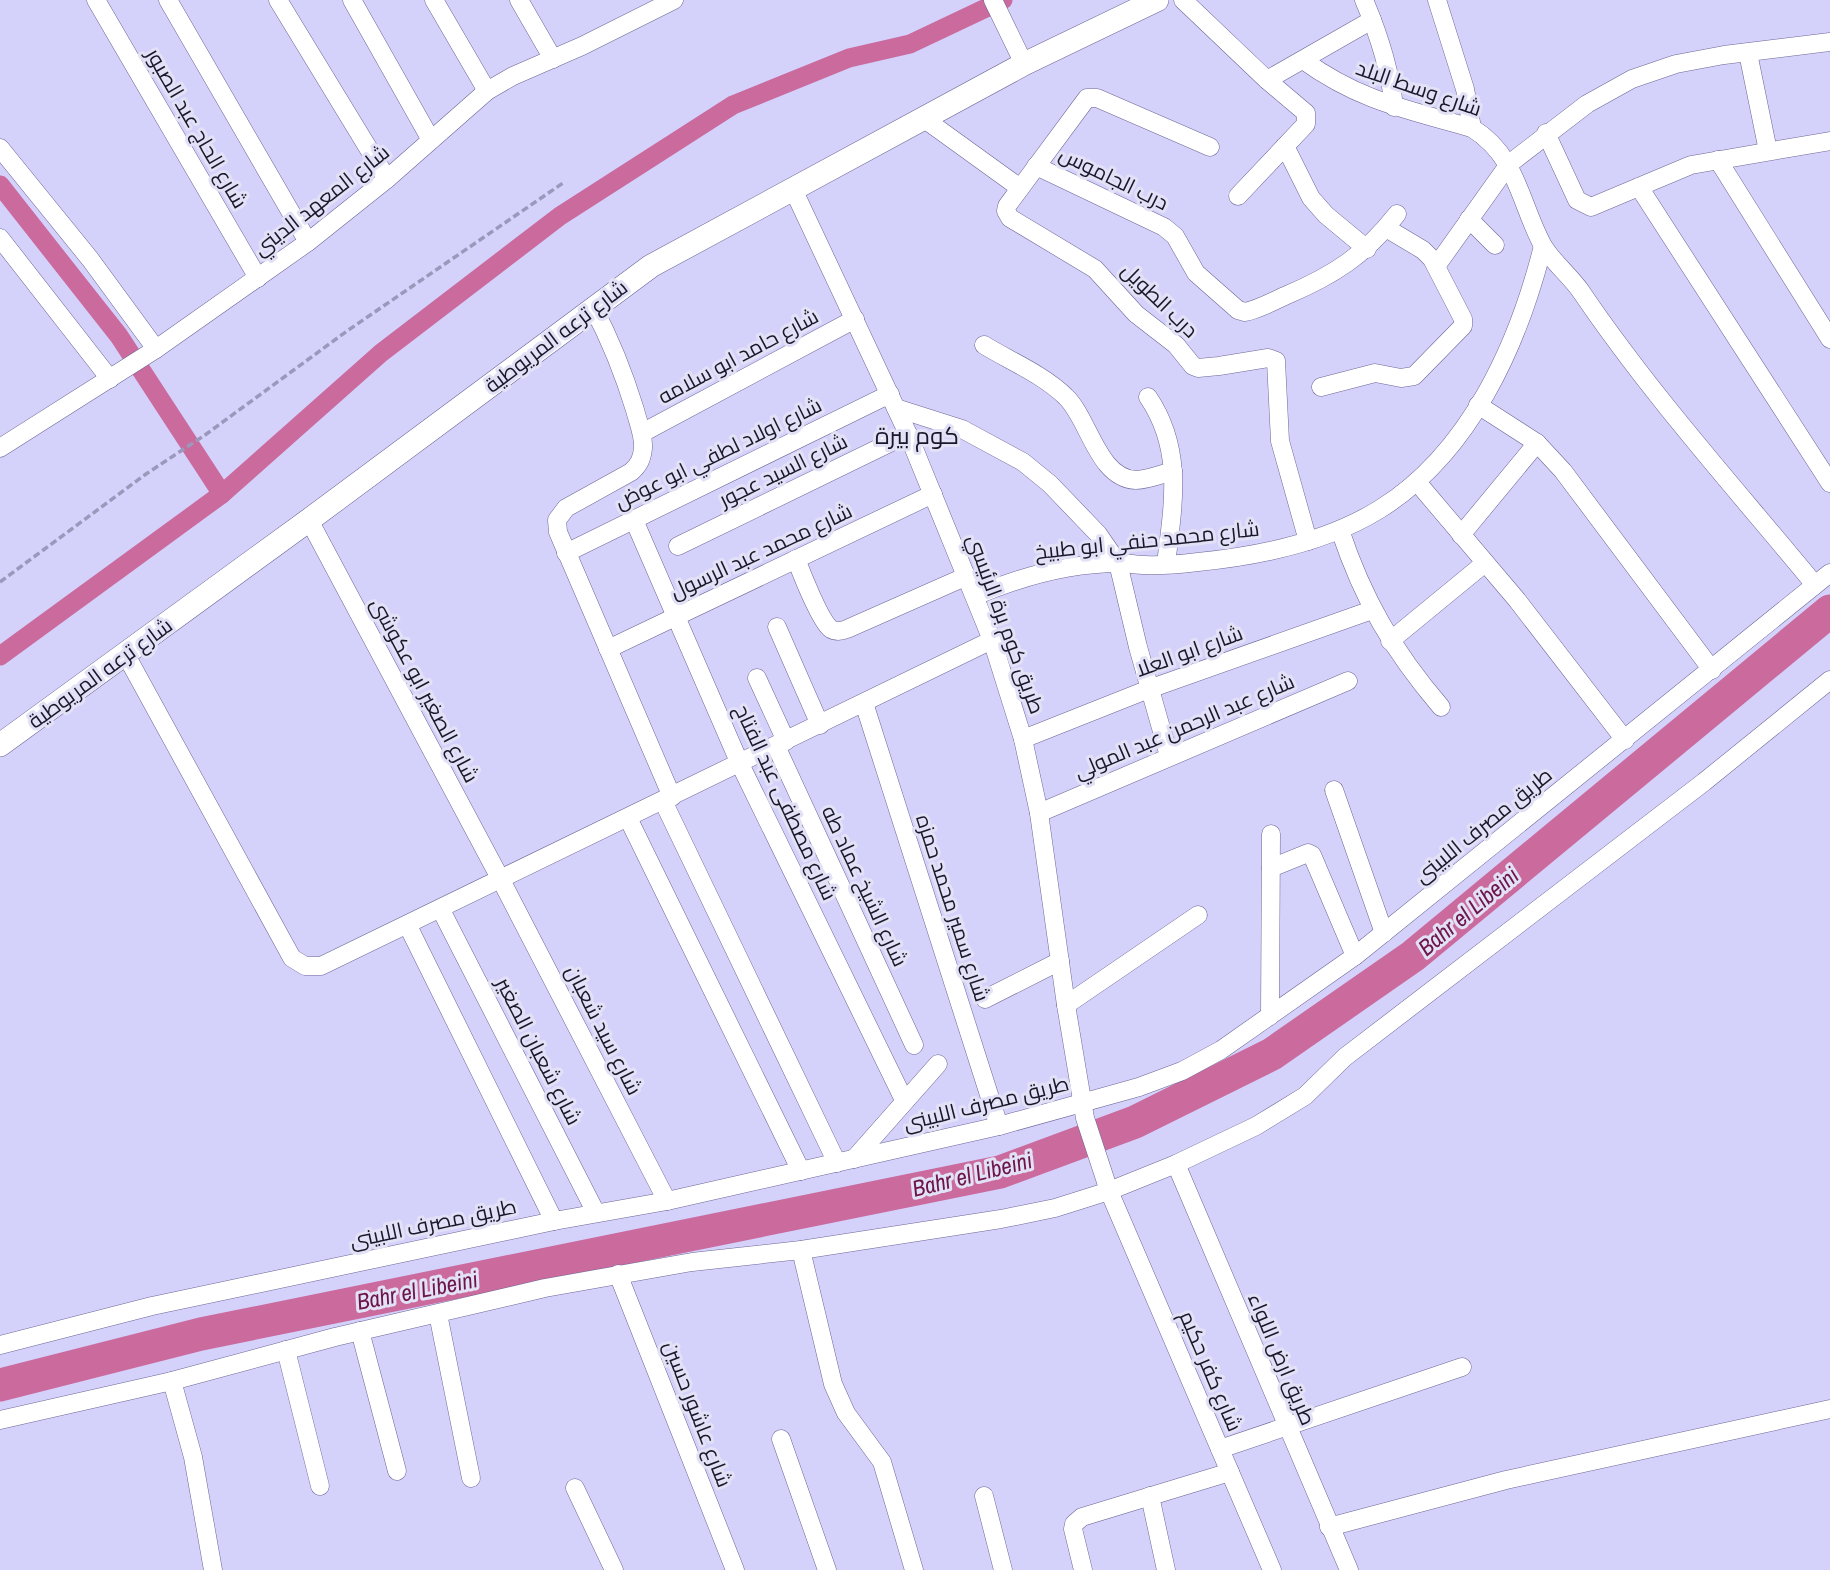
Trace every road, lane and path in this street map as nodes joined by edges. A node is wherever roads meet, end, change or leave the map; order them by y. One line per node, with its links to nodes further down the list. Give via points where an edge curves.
1 (96, 0): 48 (street, شارع الحاج عبد الصبور)
2 (168, 0): 43 (street)
3 (278, 0): 35 (street)
4 (352, 0): 26 (street)
5 (434, 0): 21 (street)
6 (519, 0): 17 (street)
7 (674, 0): 13 (street, شارع المعهد الديني)
8 (993, 0): 19 (street)
9 (1157, 0): 19 (main road, شارع ترعه المريوطية)
10 (1182, 0): 20 (street)
11 (1364, 0): 14 (street)
12 (1437, 0): 24 (street, via 1465,89)
13 (646, 6): 17 (street, شارع المعهد الديني)
14 (1372, 20): 18 (street); 22 (street, via 1391,80)
15 (1830, 42): 16 (street)
16 (1748, 53): 25 (street, via 1676,64 1632,79); 31 (street)
17 (553, 59): 21 (street, شارع المعهد الديني)
18 (1303, 60): 20 (street); 22 (street, شارع وسط البلد, via 1346,88)
19 (1024, 64): 23 (main road, شارع ترعه المريوطية)
20 (1267, 80): 28 (street, via 1306,113 1306,124)
21 (487, 90): 26 (street, شارع المعهد الديني)
22 (1394, 107): 24 (street, شارع وسط البلد)
23 (923, 118): 38 (street); 39 (main road, شارع ترعه المريوطية)
24 (1472, 128): 33 (street, شارع وسط البلد)
25 (1546, 133): 33 (street); 37 (street, via 1582,204 1591,207)
26 (431, 140): 35 (street, شارع المعهد الديني)
27 (1830, 141): 31 (street)
28 (1285, 146): 40 (street); 46 (street, via 1311,198)
29 (1210, 147): 34 (street, via 1092,97 1083,101)
30 (0, 148): 53 (street)
31 (1768, 151): 32 (street)
32 (1718, 160): 37 (street, via 1691,165); 51 (street)
33 (1509, 163): 41 (street); 45 (street, شارع وسط البلد)
34 (1036, 166): 38 (street); 46 (street, درب الجاموس, via 1164,227 1175,236 1196,273 1245,312 1317,282)
35 (387, 179): 43 (street, شارع المعهد الديني)
36 (563, 183): 80 (path, via 346,331)
37 (1640, 187): 65 (street)
38 (1020, 188): 71 (street, درب الطويل, via 1007,206 1008,215 1094,269 1193,366 1276,361 1281,448)
39 (793, 189): 49 (main road, شارع ترعه المريوطية, via 651,266); 50 (street, طريق كوم برة الرئيسي)
40 (1238, 196)
41 (1469, 219): 44 (street); 47 (street)
42 (0, 238): 54 (street)
43 (308, 242): 48 (street, شارع المعهد الديني)
44 (1496, 245)
45 (1543, 246): 58 (street, شارع محمد حنفي ابو طبيخ, via 1518,328); 81 (street, شارع وسط البلد, via 1639,372)
46 (1367, 249): 47 (street, درب الجاموس, via 1391,221)
47 (1437, 265): 55 (street, via 1463,319 1461,330 1414,376 1375,373)
48 (258, 278): 53 (street, شارع المعهد الديني)
49 (593, 307): 59 (street, via 619,362); 67 (main road, شارع ترعه المريوطية)
50 (855, 319): 57 (street, طريق كوم برة الرئيسي); 59 (street, شارع حامد ابو سلامه)
51 (1830, 339)
52 (984, 345): 63 (street, via 1069,400 1115,473 1138,480)
53 (156, 349): 54 (street, شارع المعهد الديني)
54 (110, 379): 62 (street, شارع المعهد الديني)
55 (1321, 387)
56 (1148, 397): 63 (street, via 1168,435)
57 (893, 401): 60 (street, طريق كوم برة الرئيسي); 68 (street, شارع اولاد لطفي ابو عوض); 75 (street, via 962,429 1023,462 1075,508)
58 (1478, 405): 61 (street); 64 (street, شارع محمد حنفي ابو طبيخ, via 1461,433)
59 (642, 433): 73 (street, via 640,463 566,508 557,520)
60 (908, 434): 66 (street, طريق كوم برة الرئيسي); 72 (street, شارع السيد عجور)
61 (1537, 443): 70 (street); 90 (street)
62 (0, 448)
63 (1172, 471): 77 (street)
64 (1417, 482): 69 (street, شارع محمد حنفي ابو طبيخ); 70 (street)
65 (1830, 483)
66 (933, 494): 74 (street, شارع محمد عبد الرسول); 79 (street, طريق كوم برة الرئيسي)
67 (309, 520): 89 (main road, شارع ترعه المريوطية); 110 (street, شارع الصغير ابو عكوشى)
68 (634, 520): 73 (street, شارع اولاد لطفي ابو عوض); 84 (street, شارع مصطفى عبد الفتاح)
69 (1340, 530): 71 (street, شارع محمد حنفي ابو طبيخ); 83 (street)
70 (1461, 534): 76 (street)
71 (1308, 541): 77 (street, شارع محمد حنفي ابو طبيخ)
72 (678, 546)
73 (566, 553): 88 (street)
74 (796, 559): 79 (street, via 823,621 836,631); 84 (street, شارع محمد عبد الرسول)
75 (1118, 563): 77 (street, شارع محمد حنفي ابو طبيخ); 82 (street, شارع محمد حنفي ابو طبيخ, via 1043,573); 94 (street)
76 (1485, 563): 87 (street); 99 (street)
77 (1166, 564)
78 (1830, 573): 81 (street, طريق مصرف اللبينى)
79 (967, 576): 82 (street, طريق كوم برة الرئيسي)
80 (0, 582)
81 (1815, 585): 90 (street, طريق مصرف اللبينى)
82 (975, 596): 86 (street, طريق كوم برة الرئيسي)
83 (1372, 610): 87 (street); 94 (street, شارع ابو العلا)
84 (676, 617): 88 (street, شارع محمد عبد الرسول); 103 (street, شارع مصطفى عبد الفتاح)
85 (776, 627): 97 (street)
86 (992, 640): 95 (street); 98 (street, طريق كوم برة الرئيسي)
87 (1390, 641): 96 (street)
88 (608, 649): 105 (street)
89 (125, 655): 101 (main road, شارع ترعه المريوطية); 113 (street, via 292,958 305,966 321,966)
90 (1712, 670): 99 (street, طريق مصرف اللبينى)
91 (758, 678): 100 (street, شارع الشيخ عماد طه)
92 (1830, 680): 126 (street, via 1345,1058 1305,1096 1256,1126)
93 (1348, 681): 102 (street, شارع عبد الرحمن عبد المولي)
94 (1149, 689): 98 (street, شارع ابو العلا); 102 (street)
95 (864, 703): 97 (street); 124 (street, شارع سمير محمد حمزه)
96 (1441, 707)
97 (820, 725): 100 (street)
98 (1023, 739): 106 (street, طريق كوم برة الرئيسي)
99 (1625, 740): 114 (street, طريق مصرف اللبينى)
100 (781, 744): 103 (street); 120 (street, شارع الشيخ عماد طه)
101 (0, 745)
102 (1169, 757): 106 (street, شارع عبد الرحمن عبد المولي)
103 (740, 764): 105 (street); 122 (street, شارع مصطفى عبد الفتاح)
104 (1334, 790): 114 (street)
105 (667, 799): 107 (street); 125 (street)
106 (1039, 813): 116 (street, طريق كوم برة الرئيسي)
107 (628, 818): 110 (street); 127 (street)
108 (1271, 834): 109 (street)
109 (1271, 868): 115 (street, via 1312,855); 119 (street)
110 (501, 880): 111 (street); 129 (street, شارع سيد شعبان)
111 (441, 910): 113 (street); 130 (street, شارع شعبان الصغير)
112 (1198, 915): 118 (street)
113 (408, 926): 131 (street)
114 (1384, 933): 115 (street, طريق مصرف اللبينى)
115 (1355, 956): 119 (street, طريق مصرف اللبينى)
116 (1060, 961): 117 (street); 118 (street, طريق كوم برة الرئيسي)
117 (985, 999)
118 (1066, 1005): 123 (street, طريق كوم برة الرئيسي)
119 (1269, 1016): 123 (street, طريق مصرف اللبينى, via 1182,1071)
120 (914, 1045)
121 (937, 1064): 122 (street)
122 (904, 1100): 125 (street)
123 (1081, 1103): 124 (street, طريق مصرف اللبينى); 128 (street, شارع كفر حكيم)
124 (999, 1126): 125 (street, طريق مصرف اللبينى)
125 (846, 1161): 127 (street, طريق مصرف اللبينى)
126 (1176, 1164): 128 (street); 142 (street, طريق ارض اللواء)
127 (801, 1171): 129 (street, طريق مصرف اللبينى)
128 (1109, 1191): 132 (street, via 1001,1219); 144 (street, شارع كفر حكيم)
129 (667, 1200): 130 (street, طريق مصرف اللبينى)
130 (596, 1213): 131 (street, طريق مصرف اللبينى)
131 (554, 1221): 136 (street, طريق مصرف اللبينى, via 152,1306)
132 (801, 1250): 133 (street); 157 (street, via 833,1384 846,1413 882,1462)
133 (618, 1274): 134 (street); 155 (street, شارع عاشور حسين)
134 (438, 1314): 135 (street); 147 (street)
135 (360, 1331): 137 (street); 145 (street)
136 (0, 1345)
137 (286, 1350): 139 (street); 148 (street)
138 (1462, 1367): 142 (street)
139 (172, 1381): 141 (street); 153 (street, via 193,1457)
140 (1830, 1409): 152 (street, via 1506,1480)
141 (0, 1420)
142 (1286, 1426): 144 (street); 152 (street, طريق ارض اللواء)
143 (781, 1439): 156 (street)
144 (1220, 1449): 146 (street, شارع كفر حكيم)
145 (397, 1471)
146 (1230, 1472): 151 (street); 161 (street, شارع كفر حكيم)
147 (471, 1478)
148 (320, 1486)
149 (575, 1488): 154 (street)
150 (984, 1496): 158 (street)
151 (1150, 1496): 159 (street, via 1077,1520 1073,1529); 160 (street)
152 (1329, 1527): 162 (street, طريق ارض اللواء)
153 (212, 1570)
154 (614, 1570)
155 (735, 1570)
156 (827, 1570)
157 (914, 1570)
158 (1003, 1570)
159 (1083, 1570)
160 (1166, 1570)
161 (1272, 1570)
162 (1349, 1570)

